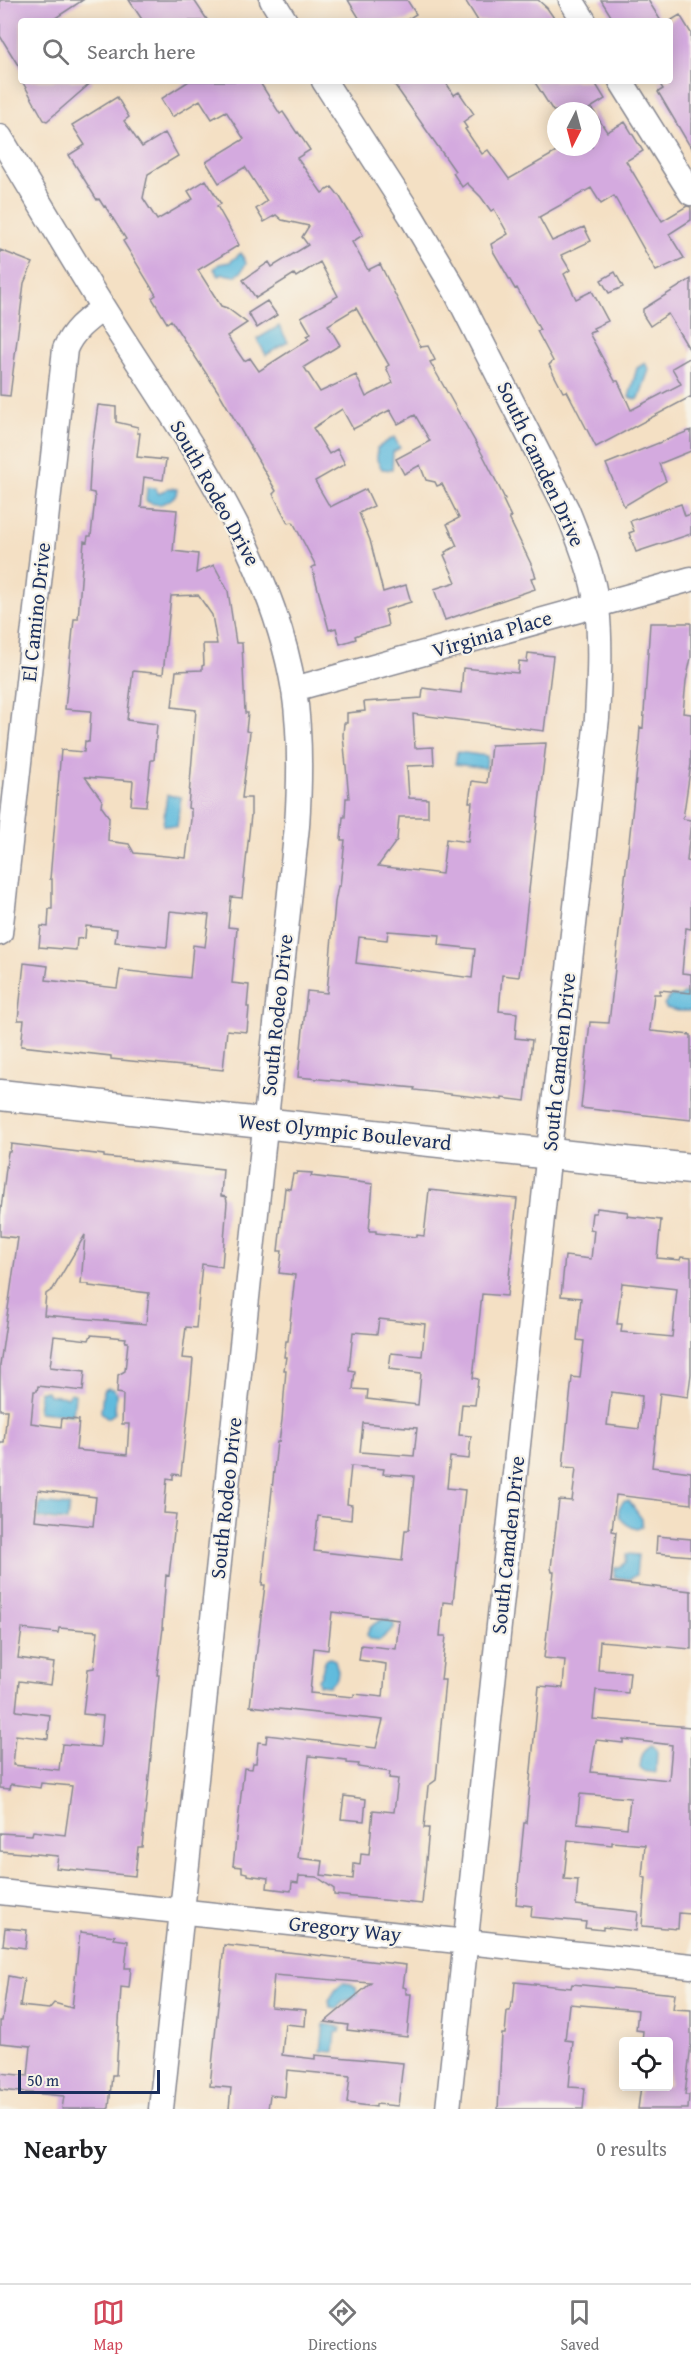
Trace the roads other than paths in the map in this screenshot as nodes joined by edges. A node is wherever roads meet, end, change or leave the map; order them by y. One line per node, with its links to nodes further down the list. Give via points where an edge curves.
1 (272, 0): 3 (street)
2 (571, 0): 4 (street)
3 (283, 18)
4 (582, 18)
5 (326, 84): 11 (street, South Camden Drive, via 456,292 567,510 581,543)
6 (623, 84): 8 (street)
7 (0, 138): 9 (street, South Rodeo Drive)
8 (691, 194)
9 (103, 308): 12 (street, South Rodeo Drive, via 234,519 259,570); 13 (street, El Camino Drive, via 78,327 65,349)
10 (691, 579): 11 (street, Virginia Place)
11 (597, 605): 12 (street, Virginia Place); 16 (street, South Camden Drive, via 597,718)
12 (294, 689): 15 (street, South Rodeo Drive, via 300,738 297,825)
13 (0, 933)
14 (0, 1095): 15 (main road, West Olympic Boulevard)
15 (265, 1124): 16 (main road, West Olympic Boulevard); 19 (street, South Rodeo Drive)
16 (549, 1154): 17 (main road, West Olympic Boulevard); 20 (street, South Camden Drive)
17 (691, 1169)
18 (0, 1892): 19 (street, Gregory Way)
19 (182, 1912): 20 (street, Gregory Way); 22 (street, South Rodeo Drive)
20 (466, 1942): 21 (street, Gregory Way); 23 (street, South Camden Drive)
21 (691, 1966)
22 (161, 2109)
23 (448, 2109)

